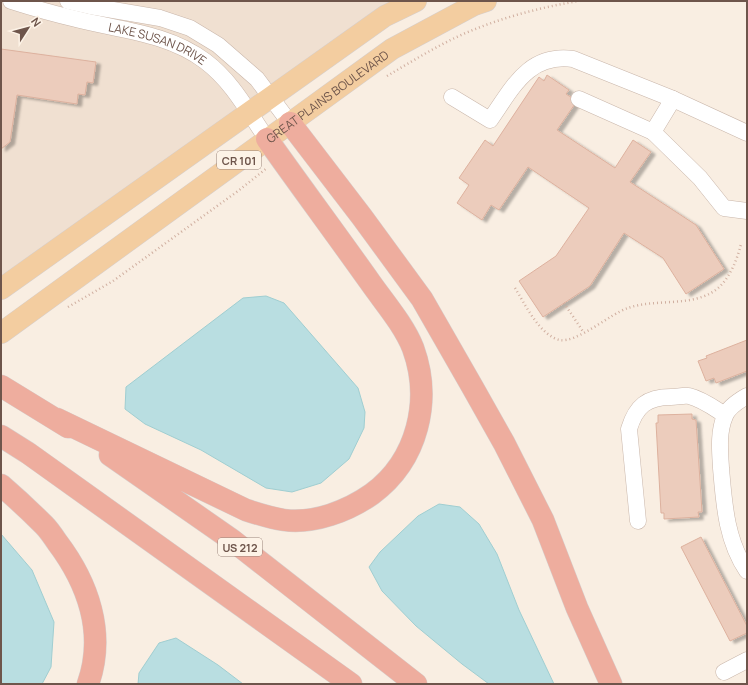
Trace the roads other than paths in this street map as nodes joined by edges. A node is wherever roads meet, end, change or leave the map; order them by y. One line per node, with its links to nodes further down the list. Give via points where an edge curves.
1 (11, 1): 9 (street, LAKE SUSAN DRIVE, via 174,43 205,61 233,87)
2 (68, 1): 5 (street, LAKE SUSAN DRIVE, via 160,18 190,28 218,45 257,79)
3 (416, 1): 5 (main road, CR 101, via 385,16)
4 (486, 1): 10 (main road, GREAT PLAINS BOULEVARD / CR 101, via 392,49)
5 (272, 97): 9 (main road, CR 101); 10 (street, LAKE SUSAN DRIVE)
6 (452, 97): 7 (street, via 490,120 522,75 548,59 563,58 573,59)
7 (674, 99): 11 (street); 12 (street)
8 (579, 100): 11 (street)
9 (250, 114): 13 (street, LAKE SUSAN DRIVE); 15 (main road, CR 101)
10 (290, 123): 13 (main road, GREAT PLAINS BOULEVARD / CR 101); 30 (highway, via 422,299 473,388 543,520 577,608)
11 (653, 132): 14 (street, via 700,178 724,208)
12 (747, 133)
13 (267, 139): 16 (main road, GREAT PLAINS BOULEVARD / CR 101); 20 (highway, via 399,322 412,346 420,371 422,400 416,430 408,452 396,472 375,492 345,510 306,519 285,520 246,510)
14 (747, 211)
15 (1, 289)
16 (1, 333)
17 (1, 386): 20 (highway, US 212)
18 (747, 396): 19 (street)
19 (725, 415): 23 (street, via 689,396 651,399 642,405 633,416 629,429); 24 (street, via 720,448 725,512 733,540)
20 (57, 419): 29 (highway, US 212, via 232,540)
21 (1, 436): 28 (highway)
22 (1, 485): 27 (highway, via 45,526 81,579 90,604 96,644)
23 (638, 521)
24 (747, 571)
25 (747, 660): 26 (street)
26 (724, 672)
27 (88, 684)
28 (351, 684)
29 (416, 684)
30 (611, 684)

